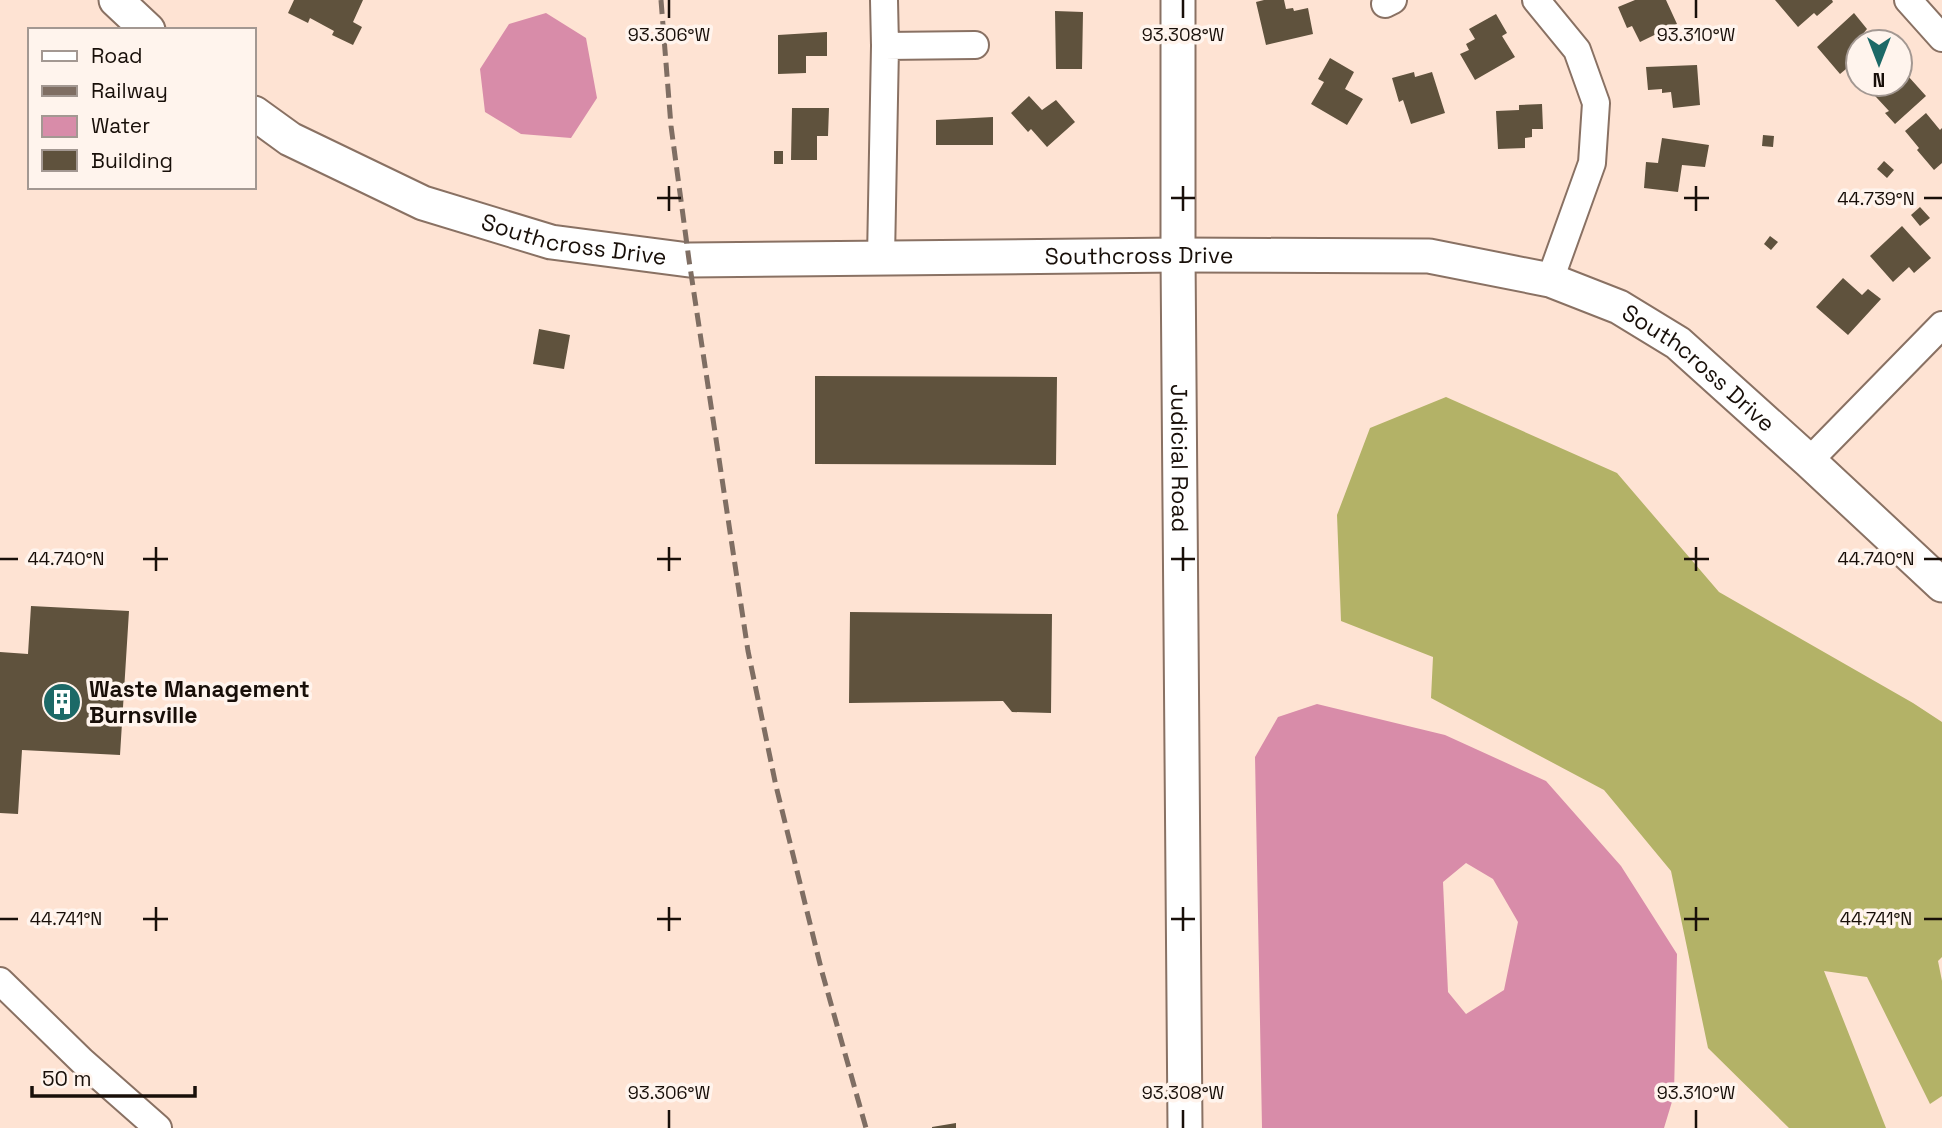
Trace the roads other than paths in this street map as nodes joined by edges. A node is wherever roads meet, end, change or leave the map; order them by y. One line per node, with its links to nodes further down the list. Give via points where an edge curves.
1 (116, 0): 6 (street)
2 (884, 0): 9 (street)
3 (1178, 0): 11 (street, Judicial Road)
4 (1536, 0): 13 (street, via 1577,50 1595,103 1592,163)
5 (1908, 0): 7 (street)
6 (146, 28)
7 (1942, 38)
8 (975, 45): 9 (street)
9 (885, 46): 12 (street)
10 (256, 114): 12 (street, Southcross Drive, via 290,139 424,203 551,242 689,260)
11 (1178, 255): 12 (street, Southcross Drive); 13 (street, Southcross Drive, via 1429,256); 19 (street, Judicial Road)
12 (881, 258)
13 (1550, 280): 15 (street, Southcross Drive, via 1619,307 1678,343)
14 (1942, 325): 15 (street)
15 (1809, 461): 16 (street, Southcross Drive)
16 (1942, 585)
17 (0, 981): 18 (street)
18 (158, 1128)
19 (1185, 1128)

